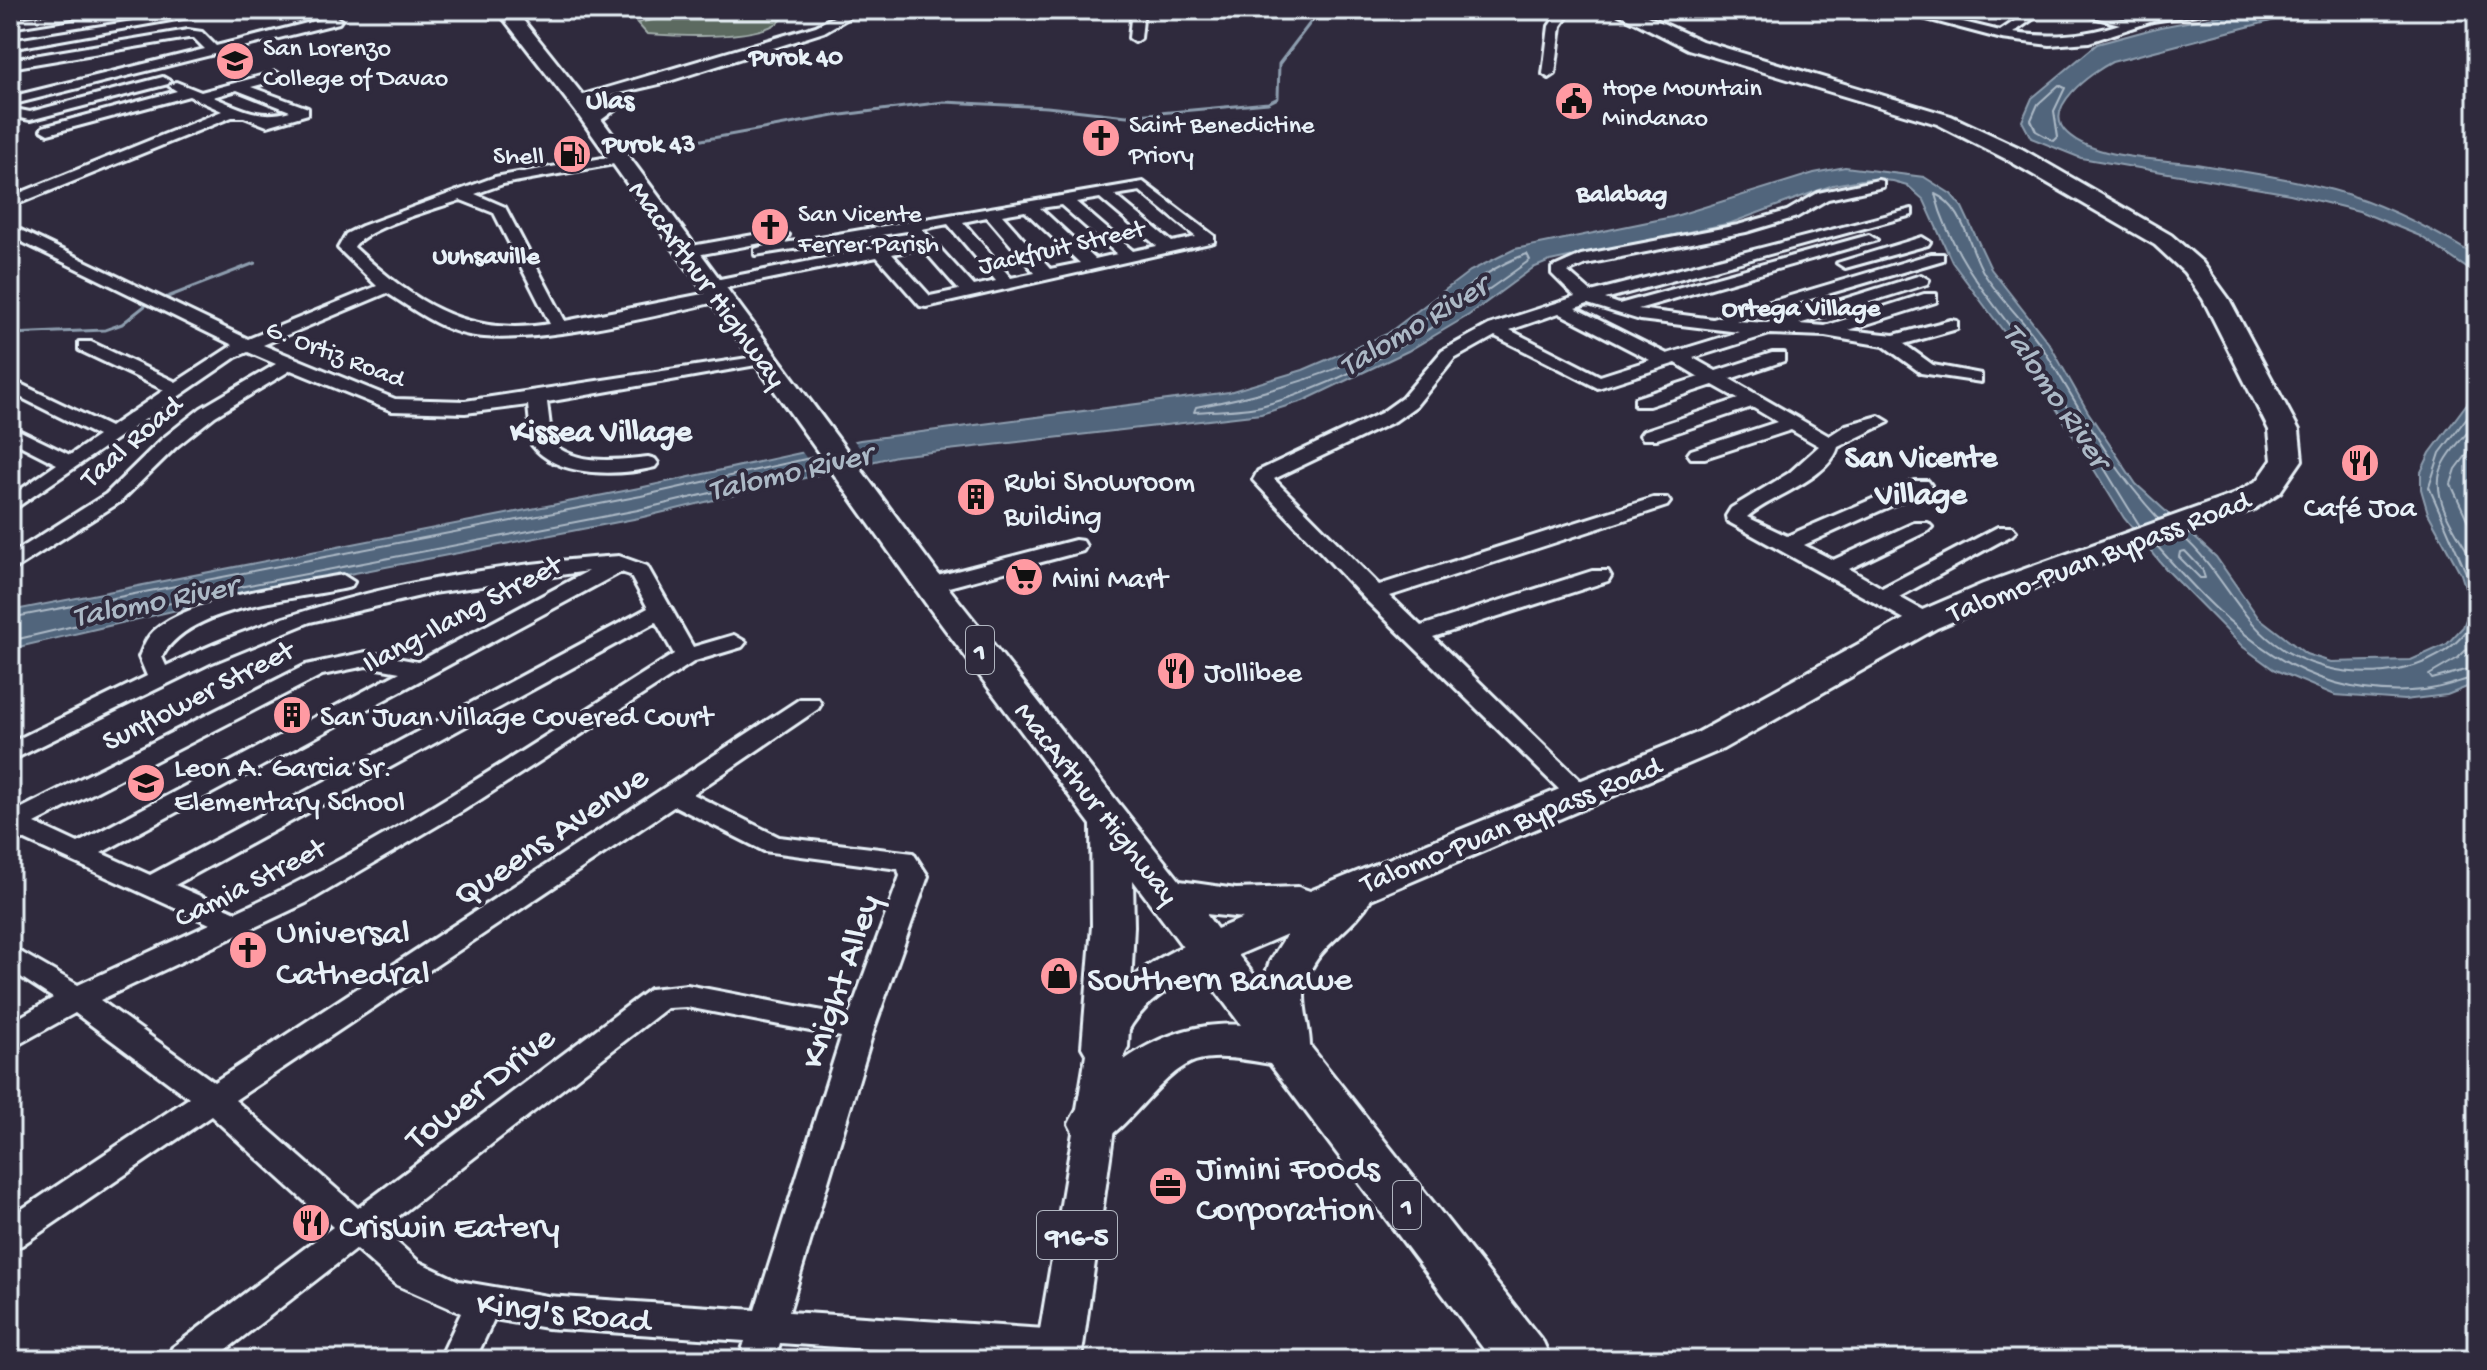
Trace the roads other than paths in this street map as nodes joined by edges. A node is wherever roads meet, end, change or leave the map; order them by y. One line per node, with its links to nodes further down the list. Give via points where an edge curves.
1 (76, 10): 16 (street)
2 (115, 10): 16 (street)
3 (221, 10): 12 (street)
4 (506, 10): 39 (highway, MacArthur Highway / 1)
5 (1138, 10): 23 (street)
6 (1566, 10): 30 (street, via 1555,26)
7 (1620, 10): 122 (highway, Talomo-Puan Bypass Road, via 1695,45 1915,110 1971,132 2134,222 2179,253 2216,299 2274,405 2287,445 2281,472 2269,486 2243,502)
8 (1900, 10): 18 (street)
9 (1948, 10): 18 (street)
10 (2039, 10): 22 (street)
11 (2217, 10): 19 (street)
12 (180, 13): 25 (street)
13 (859, 16): 34 (street)
14 (1984, 16): 21 (street)
15 (2073, 16): 19 (street); 24 (street)
16 (42, 20): 20 (street)
17 (335, 20): 27 (street, via 276,29)
18 (1935, 20): 21 (street)
19 (2132, 23): 24 (street, via 2089,38)
20 (10, 24)
21 (1967, 27): 22 (street)
22 (2002, 35): 24 (street)
23 (1135, 38)
24 (2041, 41)
25 (10, 45)
26 (83, 51): 27 (street, via 193,34); 28 (street); 32 (street)
27 (215, 56): 32 (street); 33 (street, via 164,76)
28 (10, 64)
29 (638, 72): 34 (street)
30 (1549, 74)
31 (276, 76): 35 (street)
32 (106, 77): 37 (street)
33 (163, 81): 36 (street); 40 (street, via 30,116)
34 (662, 82): 39 (street); 39 (street)
35 (238, 86): 36 (street); 38 (street)
36 (195, 94): 41 (street); 42 (street)
37 (17, 95)
38 (282, 103): 41 (street); 41 (street, via 303,111 267,122)
39 (584, 109): 43 (highway, MacArthur Highway / 1)
40 (10, 112)
41 (238, 113): 49 (street)
42 (48, 130)
43 (620, 159): 46 (street, via 511,177); 58 (highway, MacArthur Highway / 1)
44 (1878, 184): 70 (street, via 1823,196 1765,223 1561,267 1561,277)
45 (1103, 193): 48 (street); 57 (street); 57 (street, Jackfruit Street, via 1143,186 1208,239)
46 (461, 194): 67 (street, via 368,229 347,243 355,259); 78 (street, via 500,210)
47 (1012, 195): 58 (street)
48 (1065, 200): 50 (street); 61 (street)
49 (10, 202)
50 (1028, 206): 51 (street); 63 (street)
51 (991, 212): 52 (street); 64 (street)
52 (952, 219): 53 (street); 66 (street)
53 (911, 226): 56 (street); 59 (street)
54 (10, 230): 84 (street, G. Ortiz Road)
55 (1922, 242): 74 (street)
56 (925, 243): 60 (street); 69 (street)
57 (1169, 248): 61 (street, Jackfruit Street)
58 (686, 252): 68 (highway, MacArthur Highway / 1)
59 (761, 252)
60 (881, 252): 68 (street); 69 (street, Jackfruit Street, via 926,302)
61 (1130, 257): 63 (street, Jackfruit Street)
62 (1937, 257): 76 (street)
63 (1092, 265): 64 (street, Jackfruit Street)
64 (1046, 275): 66 (street, Jackfruit Street)
65 (1921, 280): 80 (street)
66 (1007, 284): 69 (street, Jackfruit Street)
67 (388, 287): 78 (street, via 461,327 509,333); 84 (street)
68 (714, 291): 78 (street); 87 (highway, MacArthur Highway / 1)
69 (970, 292)
70 (1588, 298): 72 (street); 73 (street); 73 (street, via 1908,220)
71 (1930, 298): 81 (street)
72 (1560, 307): 79 (street); 83 (street)
73 (1621, 308): 74 (street)
74 (1654, 316): 75 (street)
75 (1675, 320): 76 (street); 83 (street)
76 (1703, 325): 80 (street)
77 (1951, 325): 82 (street)
78 (560, 327)
79 (1495, 329): 88 (street, via 1598,382); 119 (street, via 1448,355 1409,402 1388,417 1265,475 1263,480)
80 (1767, 329): 81 (street); 88 (street)
81 (1826, 331): 82 (street)
82 (1888, 341): 91 (street, via 1927,369)
83 (1633, 342): 88 (street)
84 (247, 345): 89 (street, G. Ortiz Road); 93 (street)
85 (85, 346): 93 (street)
86 (1778, 357): 90 (street)
87 (762, 359): 94 (street, G. Ortiz Road); 118 (highway, MacArthur Highway / 1)
88 (1672, 359): 90 (street)
89 (290, 363): 94 (street, G. Ortiz Road, via 377,401 407,407 465,407); 114 (street, Taal Road, via 208,412 113,498)
90 (1714, 378): 95 (street); 96 (street)
91 (1974, 378)
92 (10, 385): 100 (street)
93 (176, 389): 100 (street)
94 (537, 398): 104 (street, via 542,445 554,455 597,464)
95 (1755, 400): 98 (street); 101 (street)
96 (1642, 402)
97 (1879, 422): 102 (street, via 1853,429)
98 (1794, 423): 102 (street); 103 (street)
99 (10, 432): 105 (street)
100 (111, 435): 105 (street)
101 (1650, 435)
102 (1829, 444): 111 (street, via 1819,460 1778,493 1738,512 1738,521)
103 (1698, 454)
104 (648, 463)
105 (71, 464): 108 (street)
106 (1921, 485): 111 (street)
107 (1660, 502): 119 (street)
108 (10, 506)
109 (1921, 527): 115 (street)
110 (2005, 531): 120 (street)
111 (1787, 544): 115 (street)
112 (1075, 546): 118 (street)
113 (619, 563): 121 (street, via 639,571); 126 (street, Ilang-Ilang Street); 127 (street, via 555,567 356,603 252,635)
114 (10, 565)
115 (1832, 569): 120 (street)
116 (1600, 576): 123 (street)
117 (343, 582): 127 (street, via 191,617 156,643 148,657)
118 (930, 585): 132 (highway, MacArthur Highway / 1)
119 (1373, 594): 123 (street)
120 (1882, 597): 122 (street)
121 (663, 609): 125 (street); 135 (street)
122 (1925, 621): 131 (highway, Talomo-Puan Bypass Road, via 1710,741)
123 (1416, 635): 131 (street)
124 (734, 642): 125 (street, Camia Street)
125 (687, 656): 138 (street, Camia Street, via 455,804)
126 (418, 671): 133 (street, Sunflower Street, via 399,662 365,658 314,670); 134 (street, Ilang-Ilang Street)
127 (160, 679): 129 (street)
128 (809, 704): 130 (street, Queens Avenue)
129 (10, 753)
130 (674, 795): 142 (street, Knight Alley, via 774,845 909,864 914,883); 146 (street, Queens Avenue)
131 (1580, 795): 136 (highway, Talomo-Puan Bypass Road)
132 (1111, 818): 137 (highway, MacArthur Highway / 1); 144 (highway, via 1113,942)
133 (11, 823): 134 (street)
134 (80, 853): 135 (street)
135 (153, 885): 138 (street)
136 (1354, 888): 137 (highway, via 1250,905); 139 (highway, Talomo-Puan Bypass Road); 145 (highway, via 1287,965 1280,1000)
137 (1169, 894): 139 (highway, MacArthur Highway / 1)
138 (238, 925): 141 (street, Camia Street)
139 (1211, 949): 144 (main road, 916-5, via 1162,975 1132,999 1113,1023); 145 (highway, 1)
140 (10, 956): 141 (street, King's Road)
141 (76, 998): 143 (street, Camia Street); 146 (street, King's Road)
142 (859, 1029): 148 (street, Tower Drive, via 687,996 660,997); 151 (street, Knight Alley)
143 (10, 1037)
144 (1105, 1047): 147 (main road, 916-5)
145 (1289, 1050): 147 (highway, via 1234,1040 1178,1047 1144,1069); 156 (highway, 1)
146 (212, 1098): 148 (street, King's Road); 149 (street, Queens Avenue)
147 (1093, 1124): 152 (main road, 916-5)
148 (359, 1227): 150 (street, King's Road, via 407,1273 454,1296); 153 (street, Tower Drive)
149 (10, 1235)
150 (484, 1303): 151 (street, King's Road); 154 (street)
151 (768, 1326): 152 (street, King's Road); 155 (street, Knight Alley)
152 (1059, 1353)
153 (185, 1360)
154 (457, 1360)
155 (757, 1360)
156 (1524, 1360)

